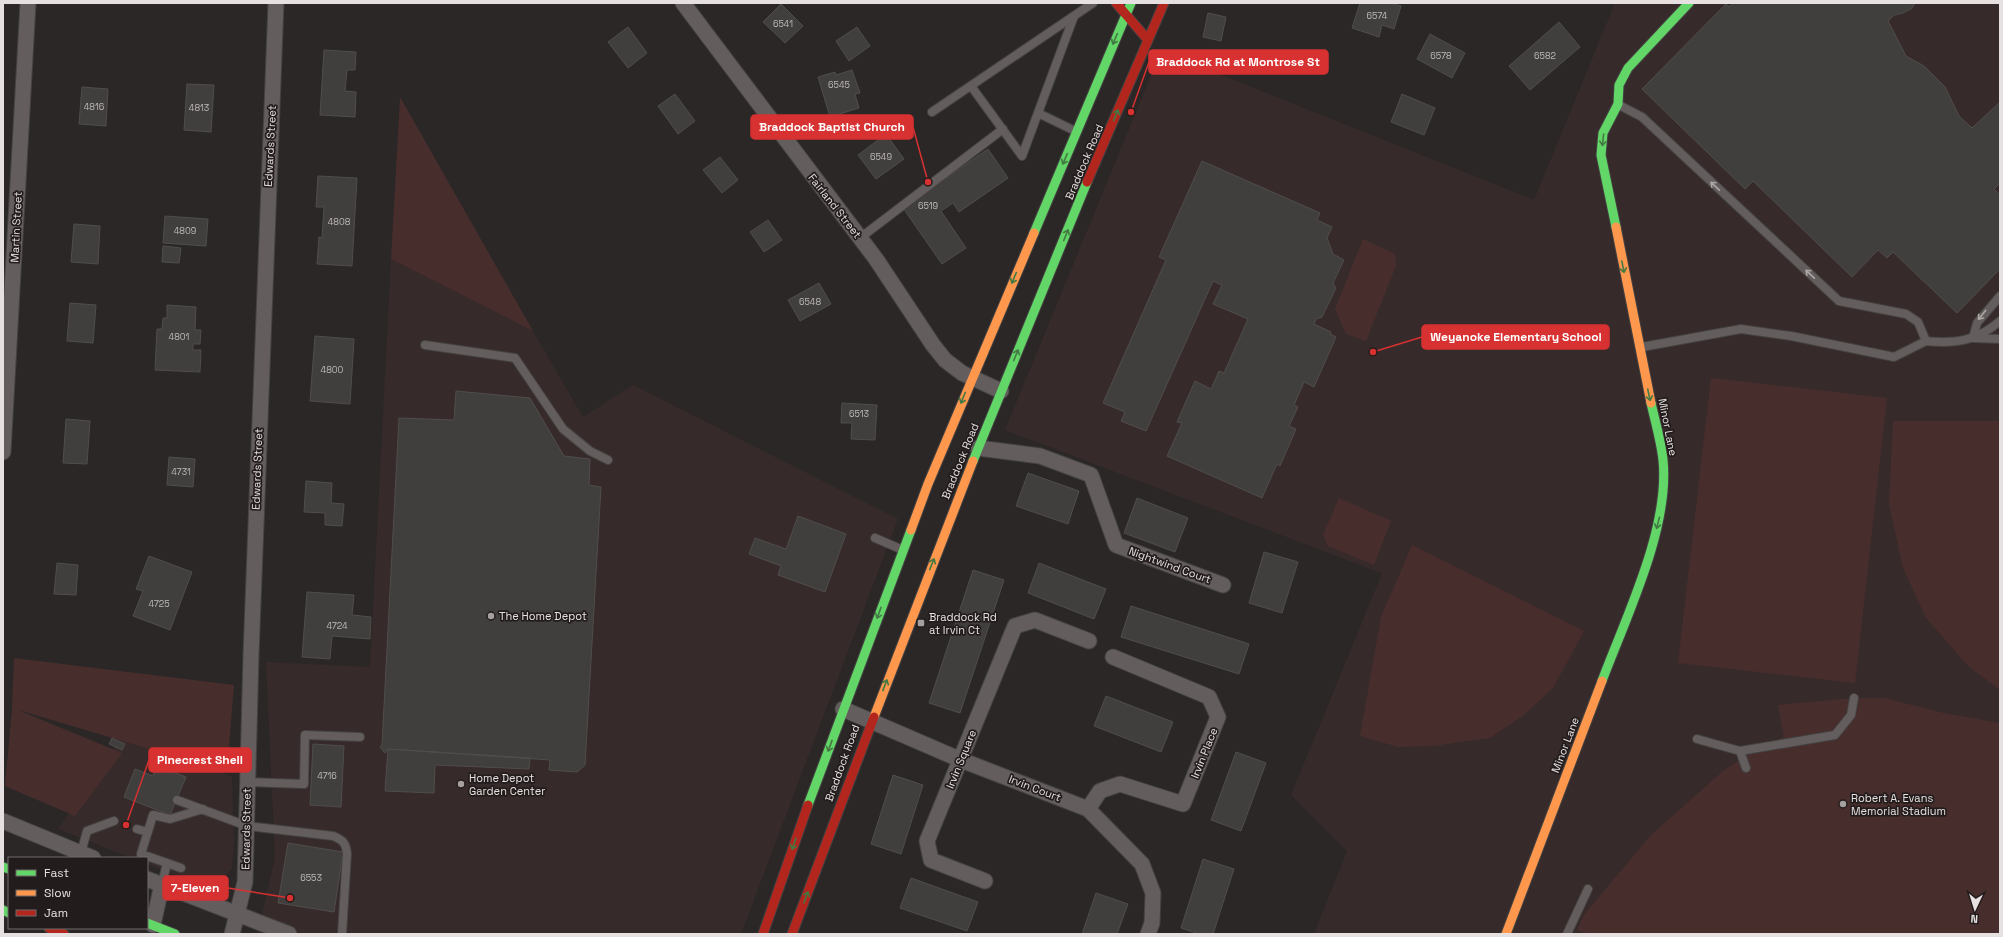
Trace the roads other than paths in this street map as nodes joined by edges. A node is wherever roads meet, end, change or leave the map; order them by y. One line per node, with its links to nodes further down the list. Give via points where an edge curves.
1 (28, 3): 29 (street, Martin Street)
2 (276, 3): 44 (street, Edwards Street, via 250,655)
3 (683, 3): 18 (street, Fairland Street)
4 (1093, 3): 10 (lane)
5 (1116, 3): 9 (main road)
6 (1131, 3): 9 (main road, Braddock Road)
7 (1164, 3): 11 (main road, Braddock Road)
8 (1689, 3): 13 (main road, Minor Lane, via 1628,68 1619,86)
9 (1126, 14): 11 (main road); 17 (main road, Braddock Road, one-way to 17)
10 (1074, 16): 12 (lane); 15 (lane)
11 (1148, 40): 27 (main road, Braddock Road, one-way to 11)
12 (971, 86): 14 (lane); 16 (lane)
13 (1618, 104): 23 (lane, one-way to 13, via 1918,322 1906,314 1839,301 1642,118); 25 (main road, Minor Lane, one-way to 25, via 1603,133 1601,155)
14 (932, 112)
15 (1038, 113): 16 (lane, via 1022,156); 17 (lane)
16 (1003, 129): 18 (lane)
17 (1076, 132): 26 (main road, Braddock Road, one-way to 26)
18 (860, 238): 26 (street, Fairland Street, via 933,345 945,360)
19 (2000, 296): 21 (lane, one-way to 21, via 1977,322)
20 (2000, 321): 21 (lane)
21 (1973, 338): 22 (lane); 23 (lane, via 1947,343)
22 (2000, 339)
23 (1926, 341): 25 (lane, via 1894,357 1791,336 1741,329)
24 (425, 345): 30 (lane, via 515,358 563,429 590,451)
25 (1639, 348): 69 (main road, Minor Lane, one-way to 69, via 1663,460 1662,507 1650,557)
26 (971, 378): 27 (street, Fairland Street); 32 (main road, Braddock Road, one-way to 32)
27 (1001, 391): 28 (main road, Braddock Road)
28 (978, 448): 33 (street, Nightwind Court, via 1040,456 1091,475 1116,545); 38 (main road, Braddock Road, one-way to 28)
29 (3, 452)
30 (608, 460)
31 (875, 538): 32 (lane)
32 (903, 550): 37 (main road, Braddock Road, one-way to 37)
33 (1223, 585)
34 (1089, 641): 42 (street, Irvin Square, via 1036,620 1015,626)
35 (1113, 657): 47 (street, Irvin Place, via 1209,697 1218,717 1183,804 1120,784 1100,791)
36 (1854, 698): 41 (lane, via 1850,715 1835,735)
37 (843, 709): 38 (street, Irvin Court); 66 (main road, Braddock Road, one-way to 66)
38 (871, 721): 42 (street, Irvin Court); 67 (main road, Braddock Road, one-way to 38)
39 (360, 737): 44 (lane, via 305,735 304,784)
40 (1697, 739): 41 (lane)
41 (1740, 752): 43 (lane)
42 (961, 760): 47 (street, Irvin Court); 57 (street, Irvin Square, via 927,841 931,860)
43 (1746, 768)
44 (248, 782): 50 (street, Edwards Street)
45 (177, 800): 46 (lane)
46 (203, 809): 50 (lane); 52 (lane, via 170,819 153,815)
47 (1088, 809): 68 (street, Irvin Court, via 1142,864 1153,893 1152,923)
48 (3, 821): 53 (street)
49 (114, 821): 53 (lane, via 87,831)
50 (247, 826): 60 (street, Edwards Street, via 245,882); 65 (lane, via 342,839 347,854)
51 (137, 828): 52 (lane)
52 (148, 832): 54 (lane, via 141,854)
53 (84, 856)
54 (167, 863): 55 (lane); 58 (lane)
55 (180, 868)
56 (148, 879): 58 (street)
57 (985, 881)
58 (162, 884): 60 (street); 61 (street)
59 (1588, 889): 70 (lane)
60 (237, 914): 63 (street, Edwards Street); 64 (street)
61 (150, 924): 62 (main road)
62 (175, 934)
63 (232, 934)
64 (289, 934)
65 (342, 934)
66 (763, 934)
67 (792, 934)
68 (1148, 934)
69 (1506, 934)
70 (1567, 934)

